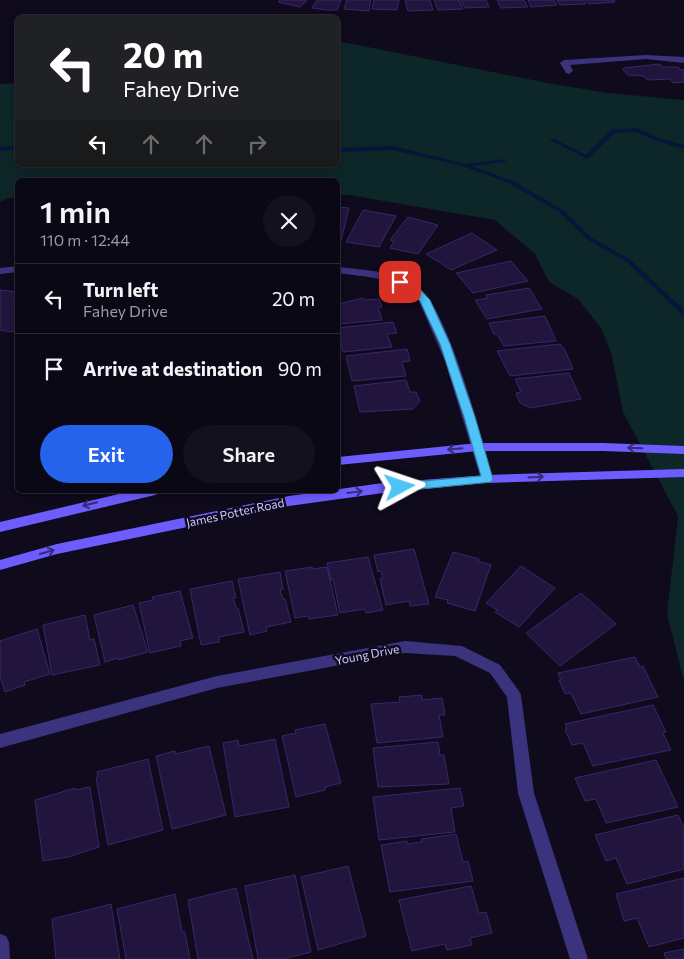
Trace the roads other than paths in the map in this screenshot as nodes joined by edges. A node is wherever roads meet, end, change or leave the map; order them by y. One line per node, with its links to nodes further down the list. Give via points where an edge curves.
1 (684, 60): 2 (street, via 646,57 564,63)
2 (569, 71)
3 (15, 270): 5 (street)
4 (340, 270): 6 (street, via 400,282 415,289 425,300 445,344)
5 (0, 272)
6 (478, 447): 7 (main road, one-way to 6, via 595,446); 8 (main road, one-way to 8); 10 (street)
7 (684, 450)
8 (340, 460)
9 (684, 473): 10 (main road, James Potter Road, one-way to 9)
10 (487, 479): 13 (main road, James Potter Road, one-way to 10, via 57,549 289,501 383,488)
11 (142, 493): 12 (main road, one-way to 12)
12 (0, 527)
13 (0, 565)
14 (0, 741): 17 (street, Young Drive, via 217,682 405,647 457,650 494,669 514,695 526,793)
15 (0, 942): 16 (street)
16 (1, 959)
17 (579, 959)

